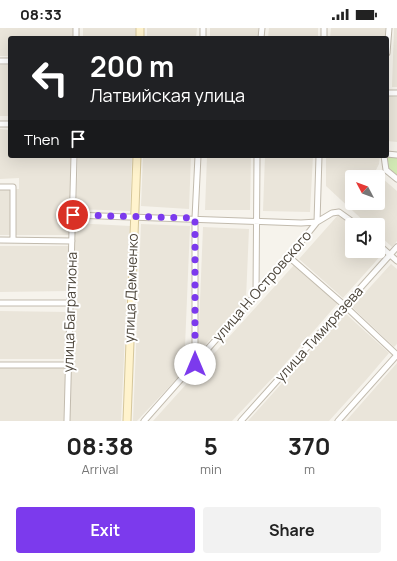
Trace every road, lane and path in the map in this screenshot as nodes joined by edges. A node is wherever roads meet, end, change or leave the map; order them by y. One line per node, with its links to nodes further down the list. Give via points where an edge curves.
1 (74, 158): 9 (street, улица Багратиона)
2 (137, 158): 10 (street, улица Демченко)
3 (198, 158): 11 (street)
4 (257, 158): 14 (street)
5 (319, 158): 13 (street)
6 (384, 158): 7 (street, via 386,170)
7 (397, 179)
8 (0, 187): 16 (street, via 13,187)
9 (73, 215): 10 (street); 17 (street, улица Багратиона)
10 (134, 217): 11 (street); 32 (street, улица Демченко)
11 (195, 218): 14 (street); 28 (street)
12 (347, 218): 13 (street, via 339,212)
13 (316, 222): 14 (street); 21 (street, улица Н.Островского)
14 (255, 223): 23 (street)
15 (0, 240): 16 (street)
16 (13, 240): 17 (street)
17 (72, 240): 25 (street, улица Багратиона)
18 (397, 247): 20 (street, улица Тимирязева)
19 (385, 250): 20 (street)
20 (390, 255): 22 (street); 26 (street, улица Тимирязева)
21 (289, 257): 23 (street, улица Н.Островского); 26 (street)
22 (397, 261)
23 (256, 296): 28 (street, улица Н.Островского)
24 (0, 303): 25 (street)
25 (70, 303): 30 (street, улица Багратиона)
26 (344, 305): 27 (street); 34 (street, улица Тимирязева)
27 (397, 355): 35 (street)
28 (195, 364): 33 (street, улица Н.Островского)
29 (0, 365): 30 (street)
30 (68, 365): 31 (street, улица Багратиона)
31 (67, 421)
32 (127, 421)
33 (144, 421)
34 (241, 421)
35 (338, 421)

